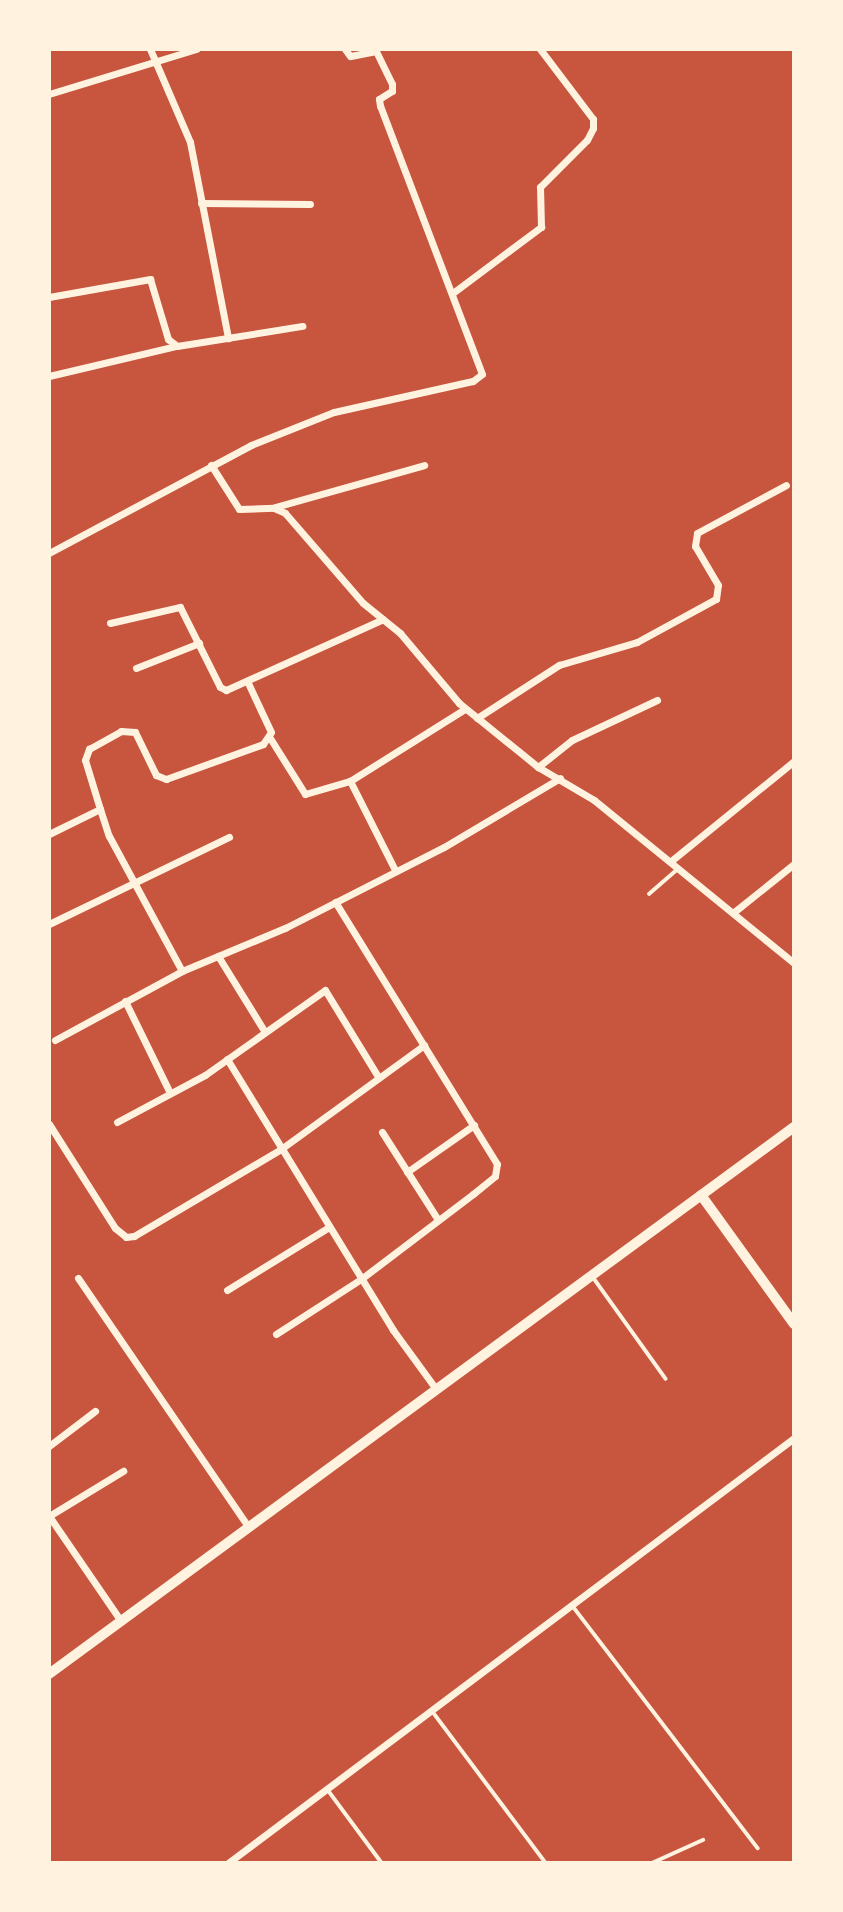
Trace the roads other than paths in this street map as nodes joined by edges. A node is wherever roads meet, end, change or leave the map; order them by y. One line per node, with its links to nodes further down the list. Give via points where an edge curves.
1 (150, 49): 5 (street)
2 (196, 49): 5 (street)
3 (345, 49): 9 (street, via 349,56 371,51 379,55 392,91 379,99 380,106)
4 (540, 49): 9 (street, via 593,119 593,128 587,140 540,187 541,227)
5 (153, 63): 6 (street); 7 (street, via 182,120)
6 (49, 94)
7 (201, 203): 8 (street); 12 (street)
8 (310, 204)
9 (454, 292): 15 (street, via 482,368 479,379 334,412)
10 (49, 297): 13 (street, via 150,279 168,339)
11 (302, 326): 12 (street)
12 (228, 338): 13 (street)
13 (177, 346): 14 (street)
14 (49, 376)
15 (211, 465): 18 (street, via 239,509); 20 (street)
16 (424, 466): 18 (street)
17 (786, 485): 28 (street, via 697,533 695,546 718,585 716,599 637,642 559,665)
18 (274, 508): 21 (street, via 285,513)
19 (49, 540): 20 (street)
20 (51, 552)
21 (383, 620): 25 (street); 27 (street, via 400,633)
22 (110, 623): 23 (street, via 180,607)
23 (199, 643): 24 (street); 25 (street, via 220,687)
24 (136, 668)
25 (248, 683): 29 (street)
26 (657, 700): 31 (street, via 572,740)
27 (465, 709): 28 (street); 33 (street)
28 (477, 718): 31 (street)
29 (270, 738): 33 (street, via 305,794); 34 (street, via 174,780 156,775 135,732 121,731 89,749 85,760)
30 (794, 761): 37 (street)
31 (538, 767): 32 (street)
32 (560, 778): 37 (street); 40 (street)
33 (350, 781): 40 (street)
34 (100, 809): 35 (street); 41 (street)
35 (49, 834)
36 (229, 838): 41 (street)
37 (671, 861): 39 (street)
38 (794, 864): 44 (street)
39 (679, 868): 42 (lane); 44 (street)
40 (395, 870): 43 (street)
41 (134, 883): 45 (street); 48 (street)
42 (649, 894)
43 (335, 902): 46 (street); 52 (street)
44 (734, 912): 47 (street)
45 (49, 924)
46 (218, 956): 48 (street); 50 (street)
47 (794, 963)
48 (182, 971): 49 (street)
49 (125, 1001): 51 (street); 55 (street)
50 (265, 1032): 53 (street); 54 (street, via 325,990)
51 (55, 1040)
52 (424, 1045): 54 (street); 58 (street)
53 (227, 1059): 55 (street); 61 (street)
54 (379, 1078): 61 (street)
55 (170, 1093): 56 (street)
56 (117, 1122)
57 (49, 1124): 61 (street, via 115,1228 126,1237 164,1220)
58 (474, 1125): 62 (street); 64 (street, via 497,1164 495,1176)
59 (794, 1127): 63 (street)
60 (382, 1132): 62 (street)
61 (281, 1149): 65 (street)
62 (407, 1172): 64 (street)
63 (701, 1195): 66 (street); 70 (street)
64 (438, 1220): 68 (street)
65 (329, 1227): 68 (street); 69 (street)
66 (591, 1275): 72 (lane); 73 (street)
67 (78, 1278): 79 (street)
68 (361, 1279): 71 (street); 73 (street)
69 (227, 1290)
70 (794, 1324)
71 (276, 1334)
72 (666, 1379)
73 (436, 1389): 79 (street)
74 (95, 1411): 76 (street)
75 (794, 1438): 80 (street)
76 (49, 1446)
77 (123, 1471): 78 (street)
78 (49, 1516): 81 (street)
79 (248, 1526): 81 (street)
80 (572, 1605): 83 (street); 86 (lane)
81 (121, 1621): 82 (street)
82 (49, 1674)
83 (433, 1712): 84 (street); 89 (lane)
84 (328, 1790): 87 (street); 88 (lane)
85 (703, 1840): 90 (lane)
86 (758, 1847)
87 (229, 1863)
88 (382, 1863)
89 (546, 1863)
90 (652, 1863)

